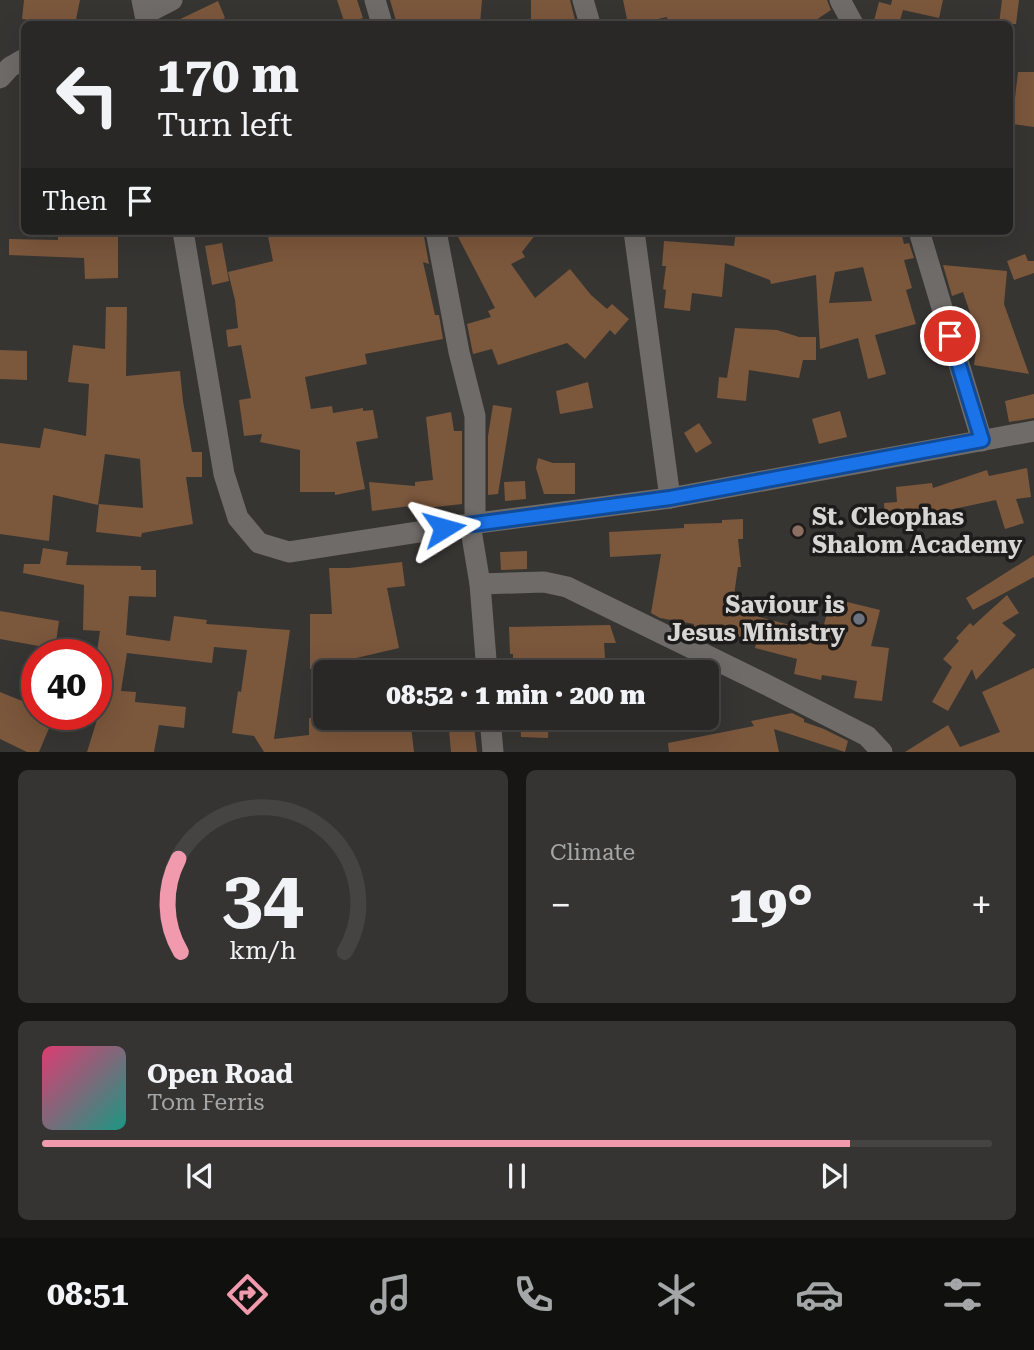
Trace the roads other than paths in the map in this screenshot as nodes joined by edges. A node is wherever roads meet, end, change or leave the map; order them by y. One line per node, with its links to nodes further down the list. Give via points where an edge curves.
1 (172, 0): 5 (street)
2 (375, 0): 6 (street)
3 (583, 0): 7 (street)
4 (840, 0): 8 (street)
5 (145, 13)
6 (381, 21)
7 (589, 21)
8 (851, 21)
9 (21, 61): 10 (street)
10 (0, 78)
11 (184, 235): 18 (street, via 224,474 238,518 258,543 289,552)
12 (437, 235): 18 (street, via 475,416)
13 (635, 235): 17 (street)
14 (920, 235): 16 (street)
15 (1034, 431): 16 (street)
16 (982, 440): 17 (street)
17 (670, 498): 18 (street)
18 (472, 524): 19 (street)
19 (480, 584): 20 (street); 23 (street, via 544,582 567,587 867,736)
20 (486, 660)
21 (491, 730): 22 (street)
22 (493, 751)
23 (882, 751)

